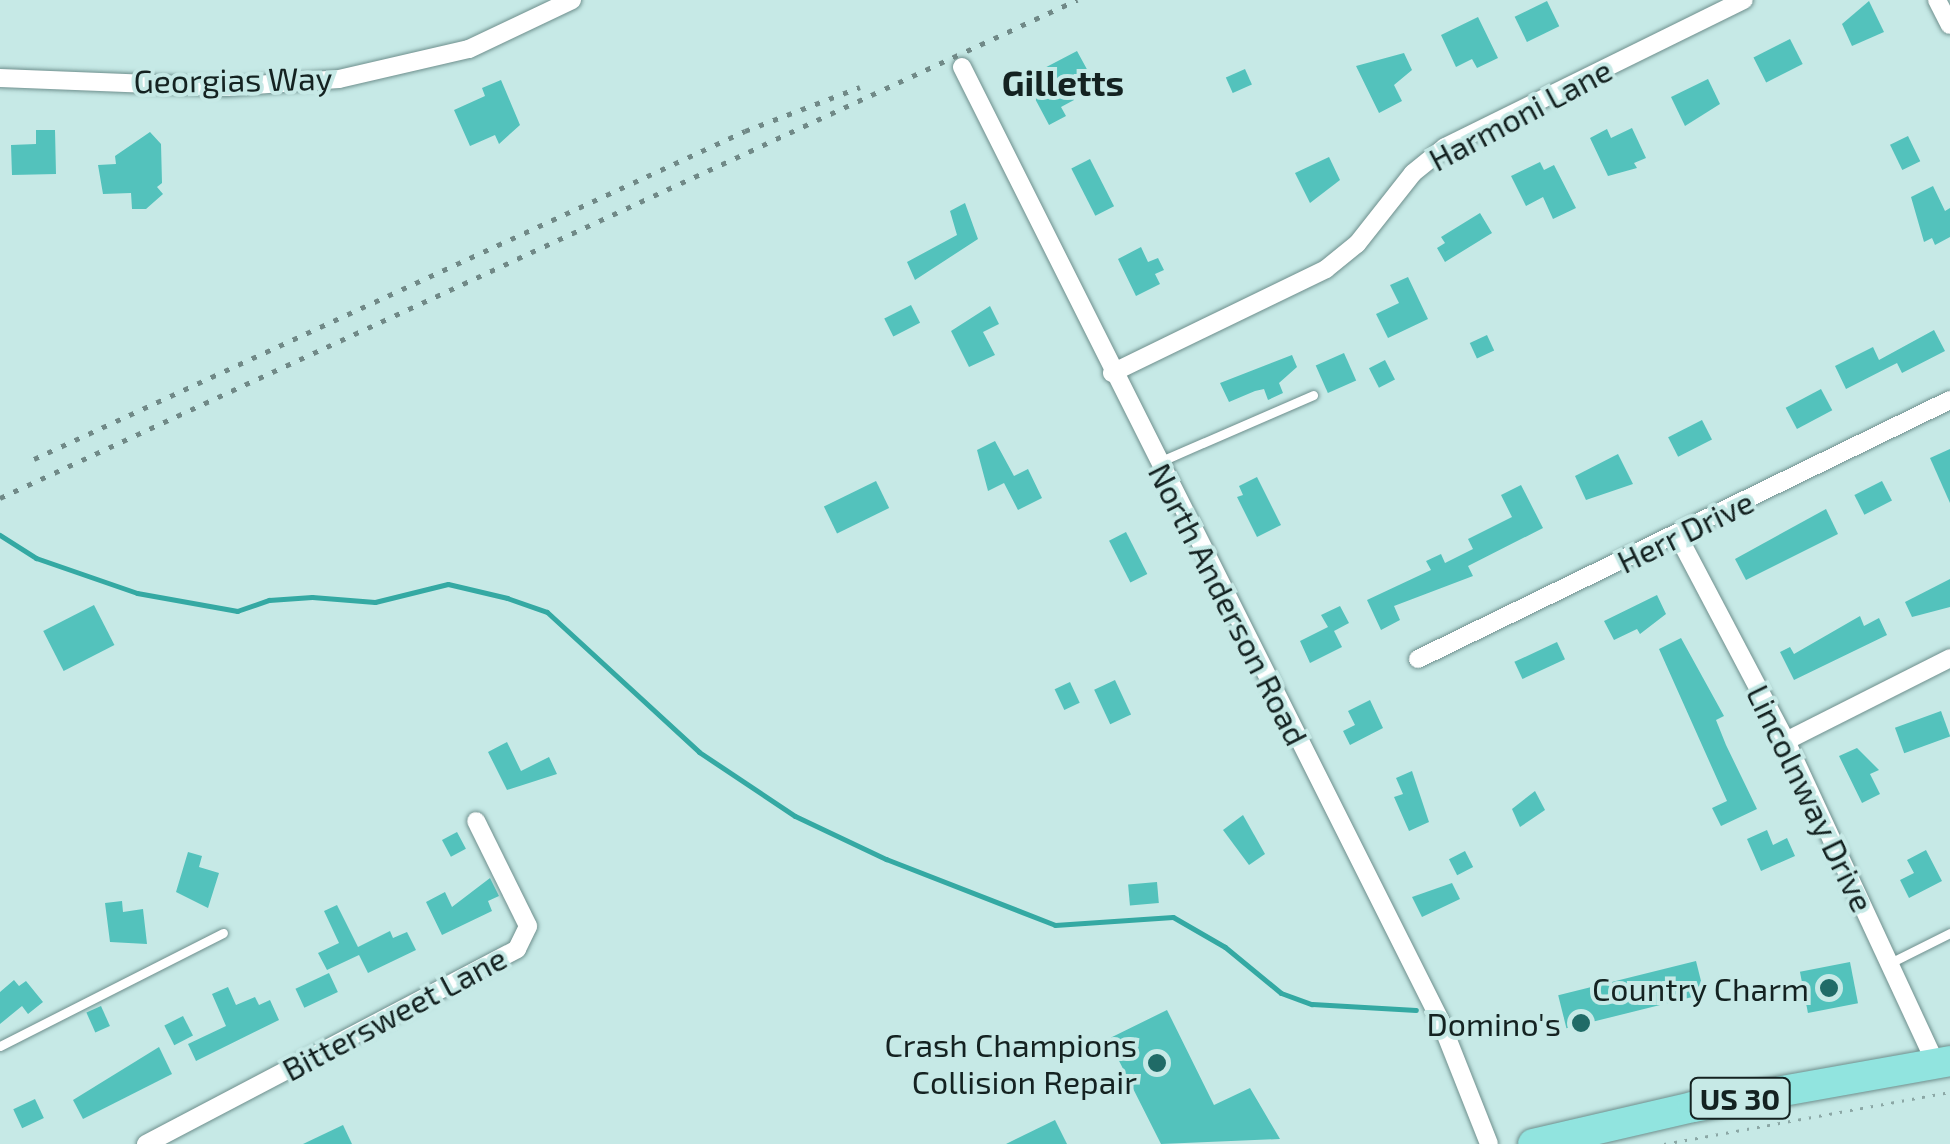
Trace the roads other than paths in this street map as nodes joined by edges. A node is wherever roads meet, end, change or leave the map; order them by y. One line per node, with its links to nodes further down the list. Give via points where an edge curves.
1 (572, 0): 6 (street, Georgias Way, via 468,48 339,80 226,86)
2 (1744, 0): 7 (street, Harmoni Lane, via 1456,140 1413,173 1374,226 1326,268)
3 (1938, 0): 4 (street)
4 (1950, 25)
5 (962, 67): 7 (street, North Anderson Road)
6 (0, 78)
7 (1112, 374): 10 (street, North Anderson Road)
8 (1313, 395): 10 (lane)
9 (1950, 400): 11 (street, Herr Drive)
10 (1157, 463): 22 (street, North Anderson Road, via 1440,1020)
11 (1678, 536): 13 (street, Herr Drive); 14 (street, Lincolnway Drive)
12 (1950, 658): 14 (street)
13 (1418, 659)
14 (1786, 741): 18 (street, Lincolnway Drive)
15 (476, 821): 21 (street, Bittersweet Lane, via 528,926 517,949)
16 (223, 933): 19 (lane)
17 (1950, 934): 18 (lane)
18 (1890, 963): 20 (street, Lincolnway Drive)
19 (0, 1046)
20 (1943, 1063): 23 (main road, US 30, via 1693,1107)
21 (146, 1144)
22 (1490, 1144)
23 (1533, 1144)

